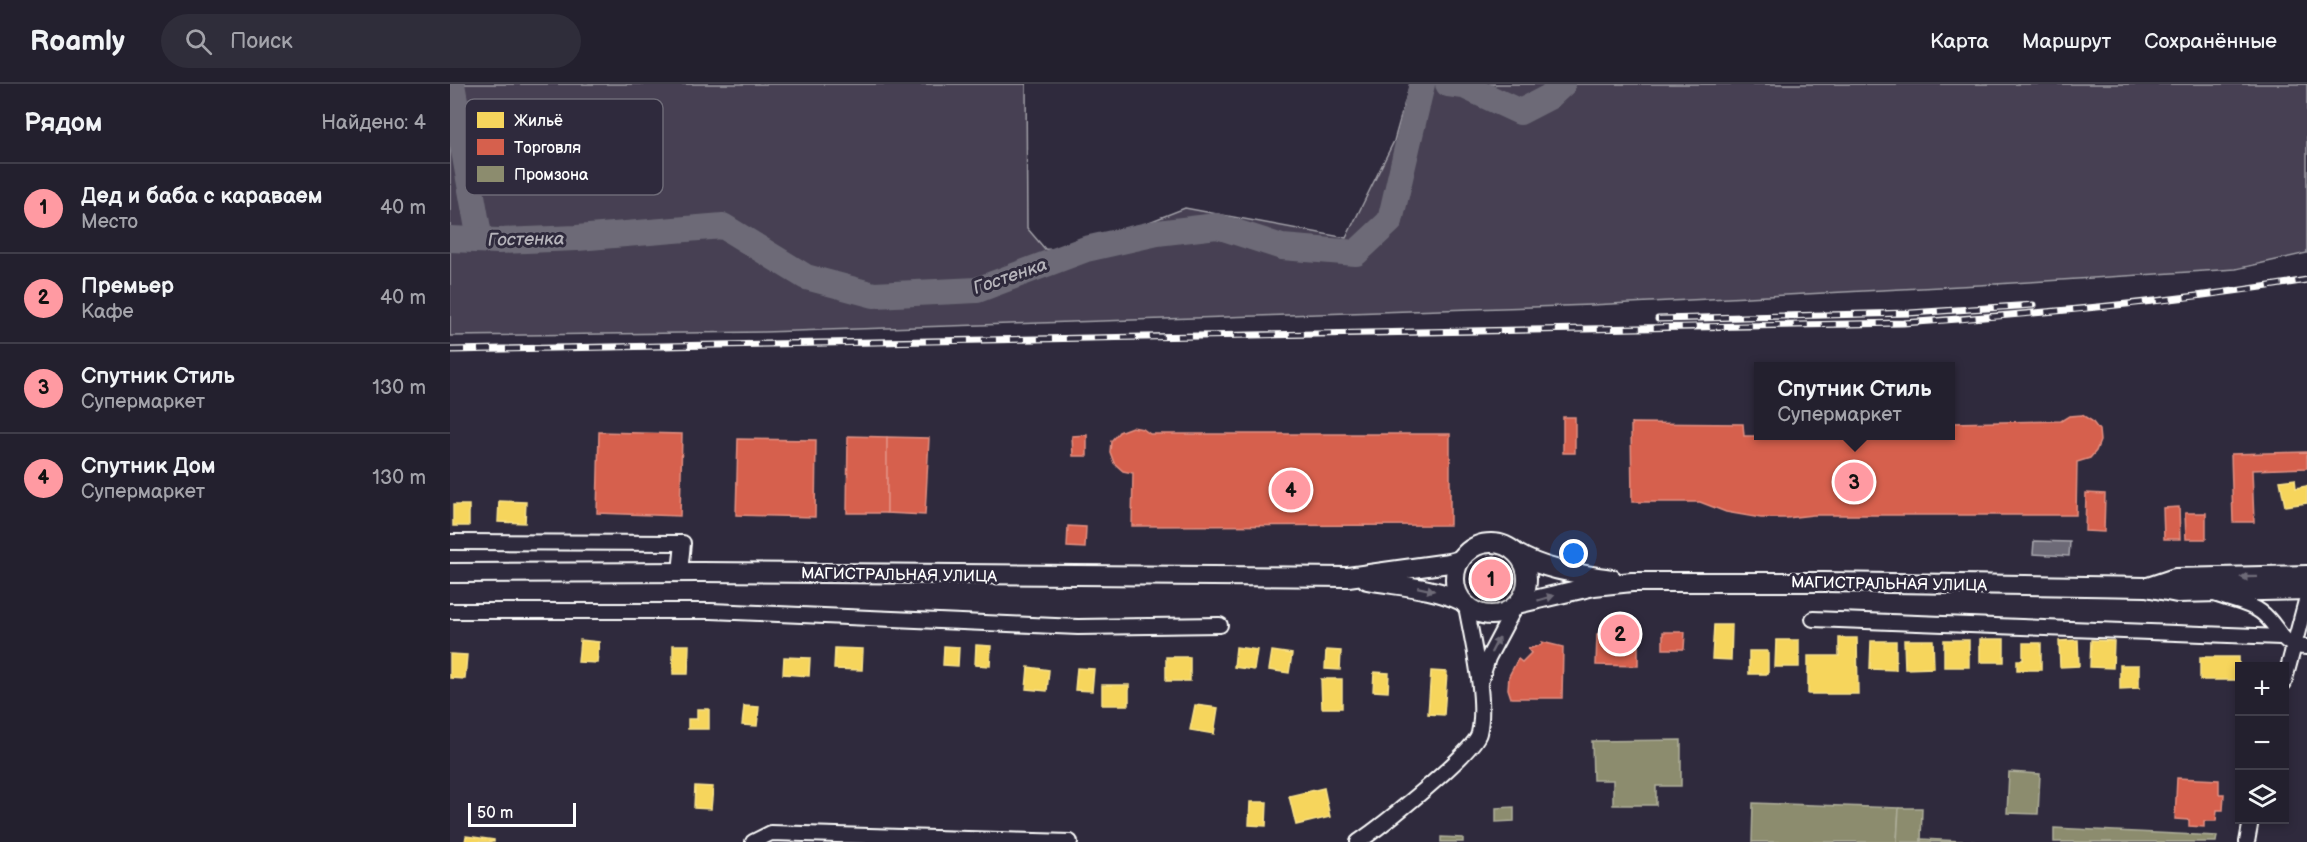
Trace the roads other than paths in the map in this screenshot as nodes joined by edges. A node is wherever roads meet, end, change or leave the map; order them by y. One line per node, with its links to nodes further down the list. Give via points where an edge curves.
1 (450, 542): 4 (street, via 682,543)
2 (1516, 553): 3 (main road, МАГИСТРАЛЬНАЯ УЛИЦА, via 1491,543 1476,546); 8 (main road, МАГИСТРАЛЬНАЯ УЛИЦА, via 1560,570); 14 (main road, via 1527,576 1525,591)
3 (1460, 560): 7 (main road, МАГИСТРАЛЬНАЯ УЛИЦА); 13 (main road, via 1455,581)
4 (680, 572): 5 (main road, МАГИСТРАЛЬНАЯ УЛИЦА); 7 (main road, МАГИСТРАЛЬНАЯ УЛИЦА)
5 (450, 573)
6 (2307, 575): 9 (main road, МАГИСТРАЛЬНАЯ УЛИЦА, one-way to 9, via 2175,578)
7 (1348, 577): 13 (main road, МАГИСТРАЛЬНАЯ УЛИЦА, one-way to 13, via 1419,588)
8 (1632, 582): 9 (main road, МАГИСТРАЛЬНАЯ УЛИЦА); 14 (main road, МАГИСТРАЛЬНАЯ УЛИЦА, one-way to 8, via 1594,586)
9 (2146, 587): 11 (main road, МАГИСТРАЛЬНАЯ УЛИЦА, via 2177,593)
10 (2307, 590): 11 (main road, МАГИСТРАЛЬНАЯ УЛИЦА)
11 (2210, 592): 18 (street, via 2261,611)
12 (2307, 597): 19 (street)
13 (1464, 603): 14 (main road, МАГИСТРАЛЬНАЯ УЛИЦА, via 1491,616 1508,612); 21 (street)
14 (1516, 605): 21 (street, one-way to 14, via 1488,658)
15 (450, 611): 17 (street, via 711,611 1078,627)
16 (1813, 619): 18 (street)
17 (1220, 625)
18 (2281, 637): 19 (street)
19 (2301, 647): 20 (street)
20 (2289, 672)
21 (1480, 685): 25 (street, via 1480,727 1473,746)
22 (2250, 824): 26 (street)
23 (753, 842): 24 (street, via 771,833)
24 (1070, 842)
25 (1358, 842)
26 (2247, 842)

